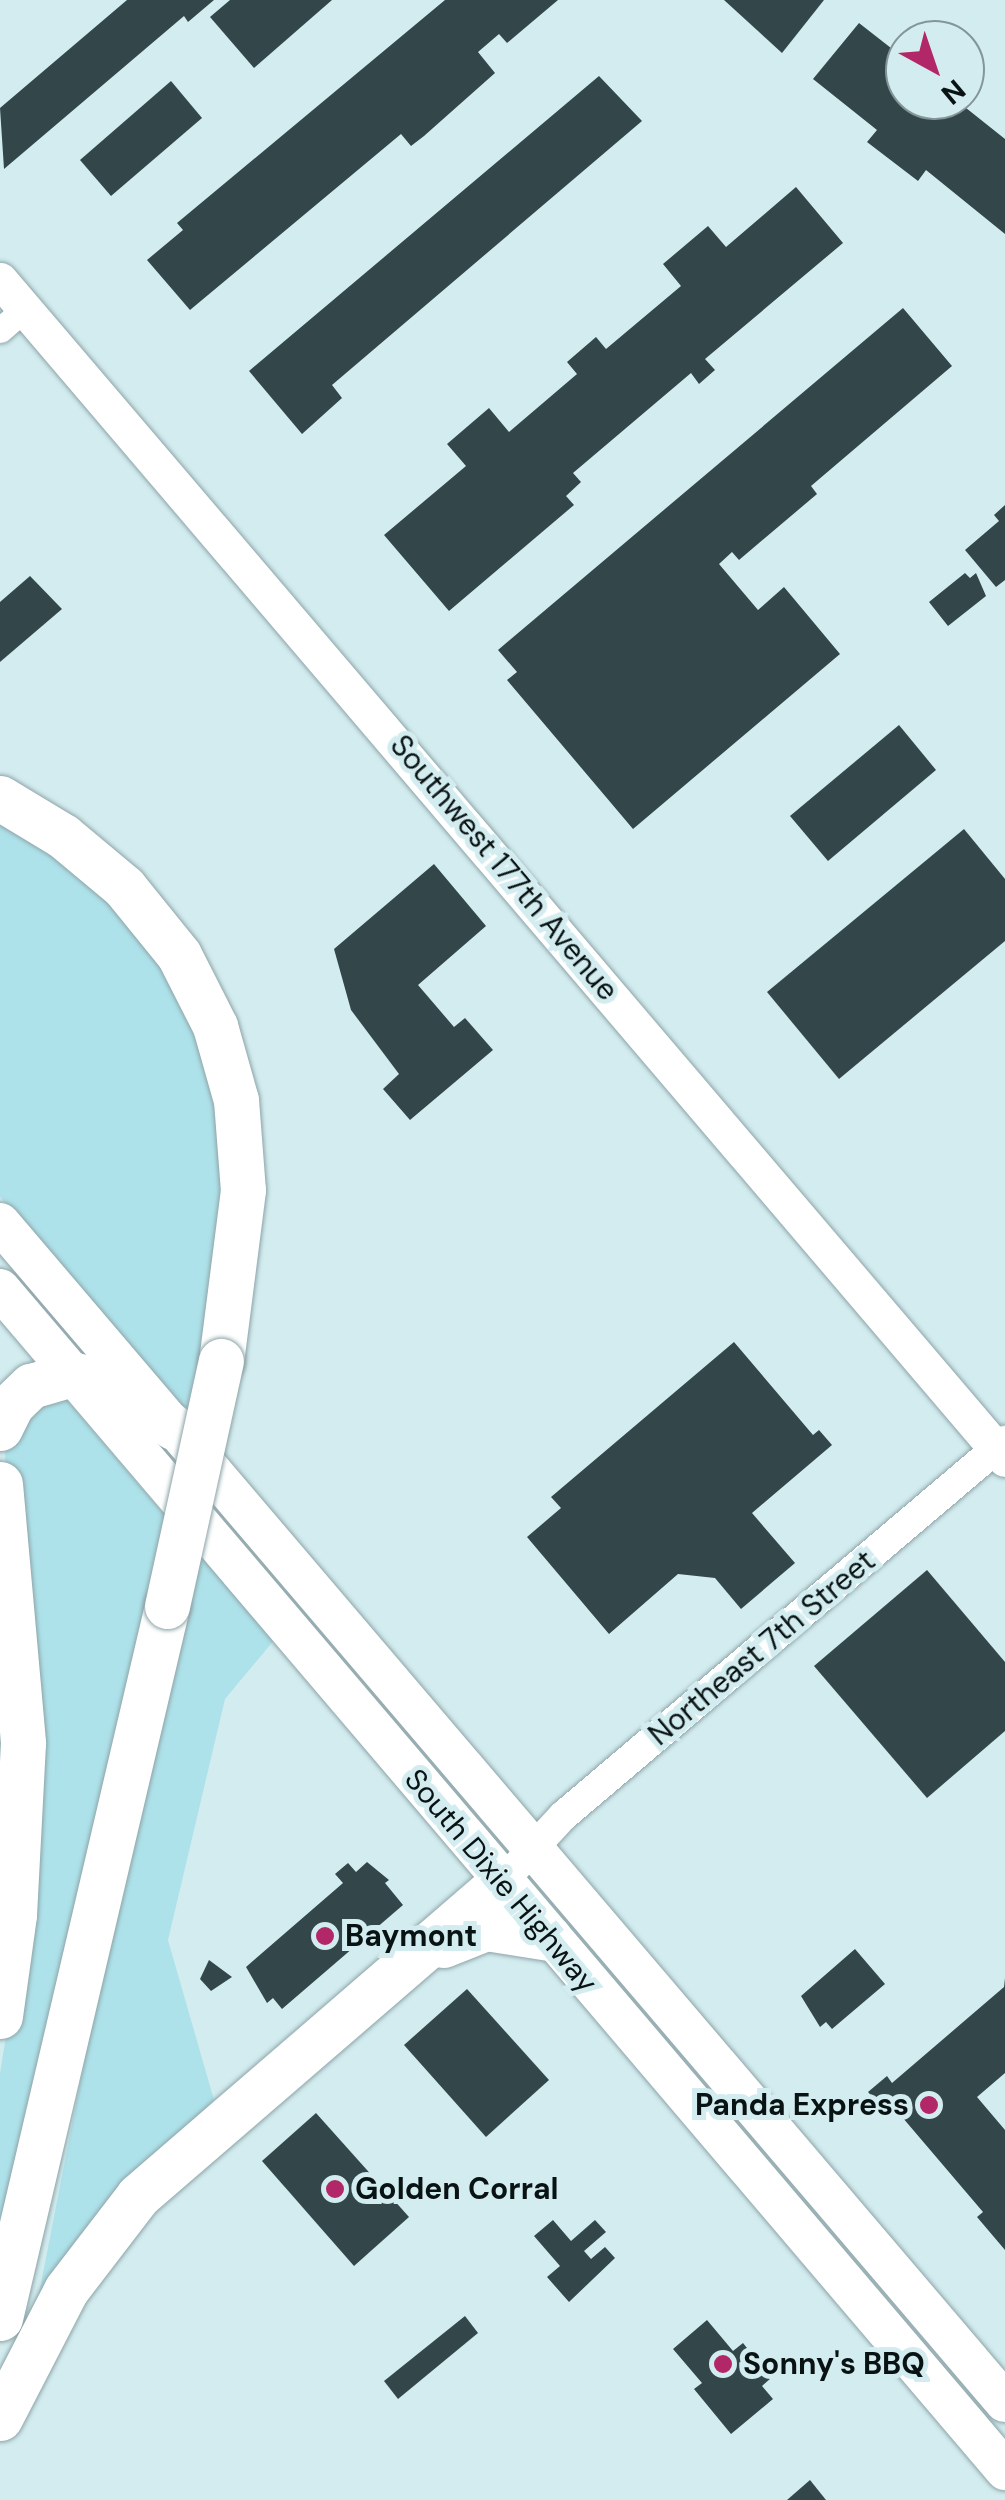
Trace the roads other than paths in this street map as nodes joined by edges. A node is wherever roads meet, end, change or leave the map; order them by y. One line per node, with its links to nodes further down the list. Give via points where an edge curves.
1 (0, 280): 2 (main road, Southwest 177th Avenue)
2 (12, 320): 9 (main road, Southwest 177th Avenue)
3 (0, 798): 15 (highway, bridge, via 63,836 124,887 178,955 215,1026 236,1100 243,1190 221,1361)
4 (0, 1223): 7 (highway, South Dixie Highway)
5 (0, 1289): 6 (highway, South Dixie Highway)
6 (72, 1374): 7 (highway, via 116,1385); 8 (highway, via 32,1386 11,1405); 11 (highway, South Dixie Highway)
7 (173, 1427): 11 (highway, South Dixie Highway)
8 (0, 1428)
9 (1002, 1449): 11 (street, Northeast 7th Street, via 563,1816)
10 (0, 1484): 14 (highway, via 23,1742 14,1916)
11 (517, 1866): 12 (highway, South Dixie Highway); 13 (highway); 16 (highway, South Dixie Highway)
12 (549, 1938): 13 (highway, via 486,1928); 18 (highway, South Dixie Highway)
13 (419, 1957): 17 (highway, via 138,2196 66,2290)
14 (0, 2016)
15 (0, 2318)
16 (1005, 2402)
17 (0, 2418)
18 (1005, 2470)

